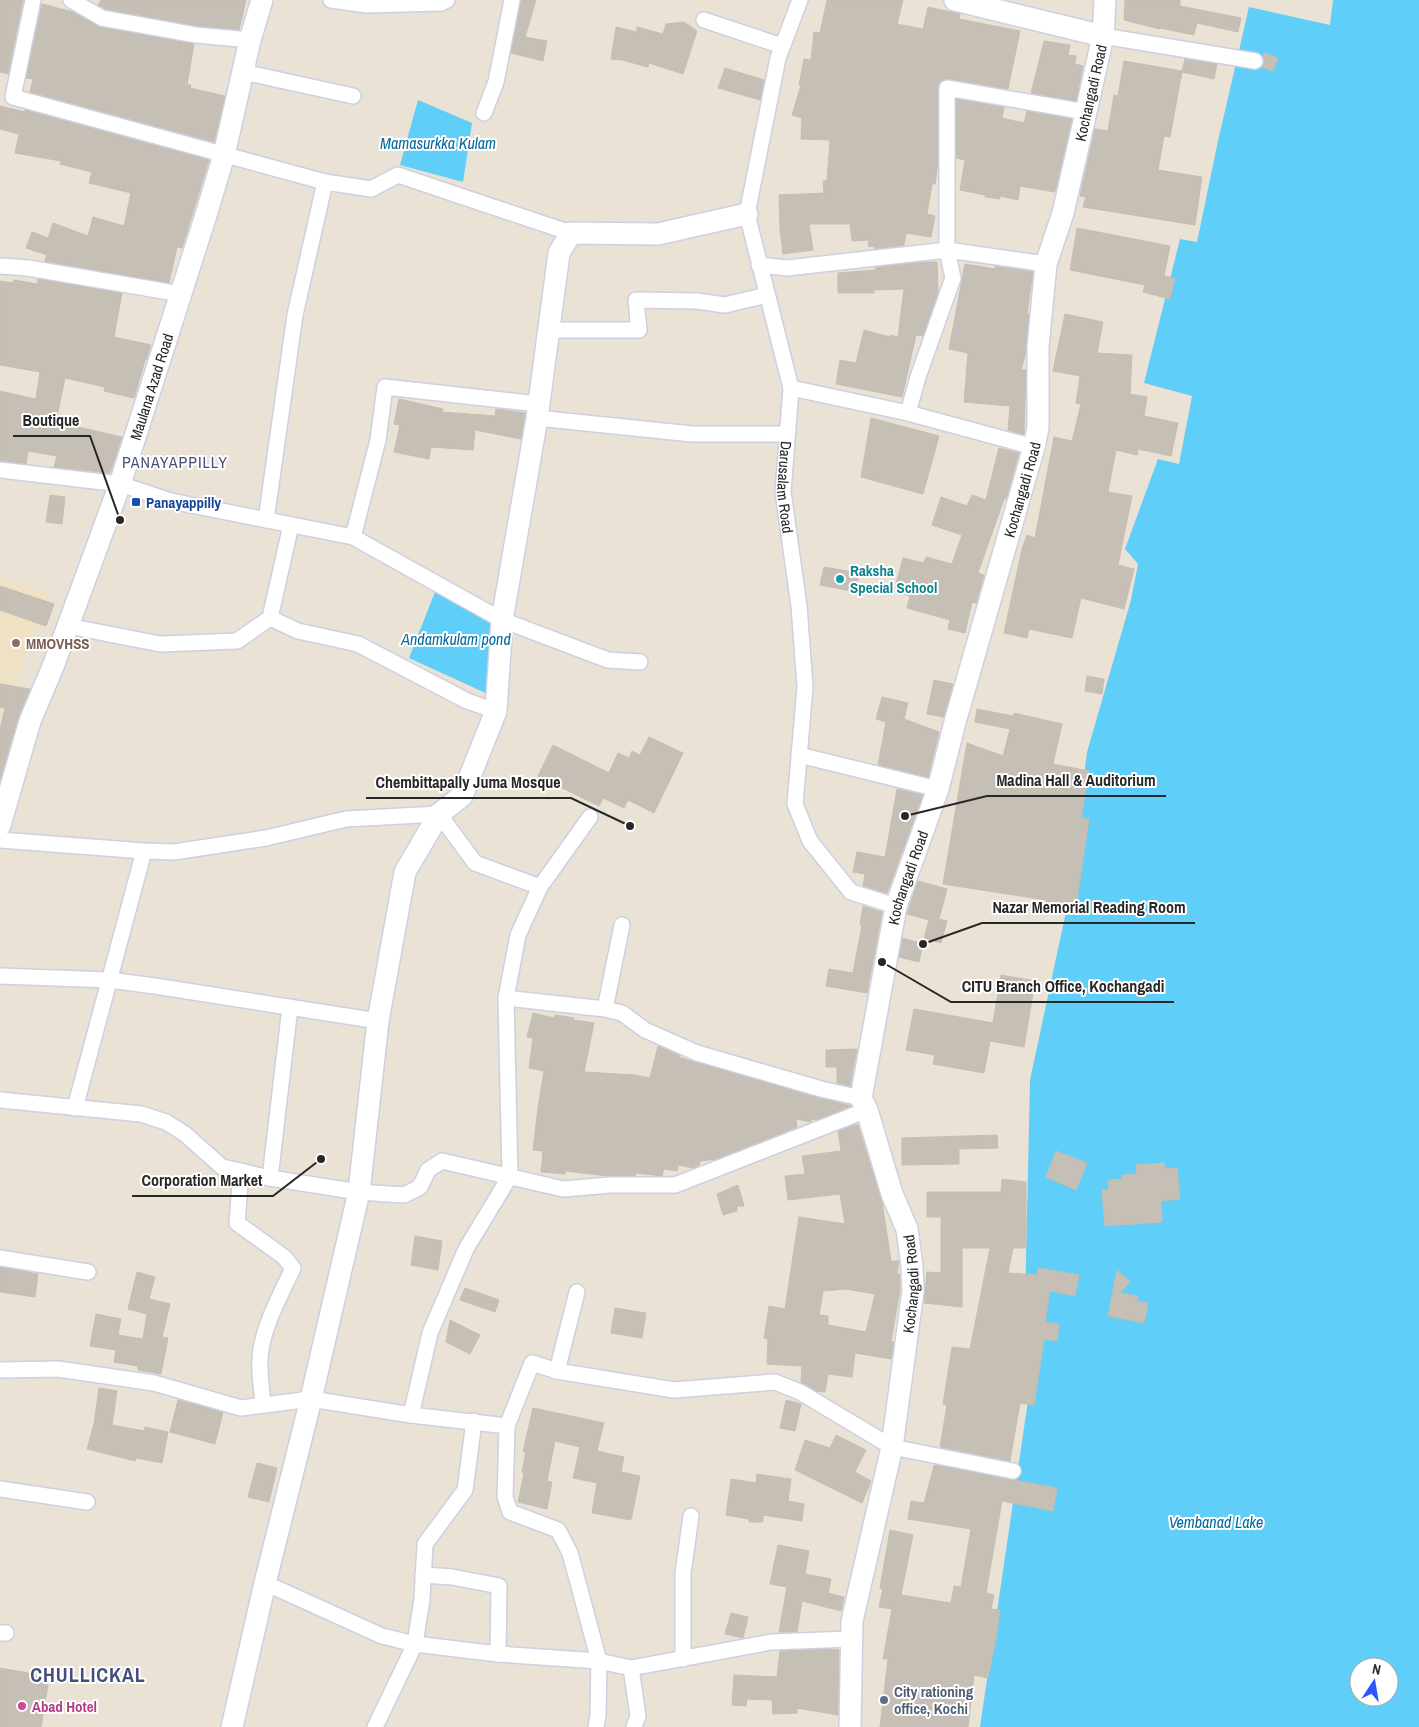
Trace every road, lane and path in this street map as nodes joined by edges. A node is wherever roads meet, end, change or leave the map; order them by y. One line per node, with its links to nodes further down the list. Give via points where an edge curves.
1 (33, 0): 16 (street)
2 (70, 0): 12 (street, via 102,18 196,35)
3 (262, 0): 12 (street, Maulana Azad Road)
4 (331, 0): 5 (street, via 367,5 441,3)
5 (447, 0)
6 (512, 0): 19 (street, via 496,82)
7 (800, 0): 13 (street, Darusalam Road)
8 (955, 0): 11 (street)
9 (1105, 0): 11 (street, Kochangadi Road)
10 (704, 20): 13 (street)
11 (1103, 36): 14 (street); 18 (street, Kochangadi Road)
12 (250, 40): 15 (street, Maulana Azad Road)
13 (782, 46): 22 (street, Darusalam Road)
14 (1255, 61)
15 (244, 72): 17 (street); 20 (street, Maulana Azad Road)
16 (7, 95): 20 (street)
17 (353, 96)
18 (1086, 112): 24 (street, via 947,88); 25 (street, Kochangadi Road, via 1063,213)
19 (484, 113)
20 (224, 155): 21 (street); 28 (street, Maulana Azad Road)
21 (325, 182): 23 (street, via 371,189 398,175); 38 (street, via 295,315)
22 (747, 214): 23 (street, via 658,234); 26 (street, Darusalam Road)
23 (571, 233): 30 (street, via 559,253)
24 (947, 250): 25 (street); 26 (street, via 787,268); 33 (street, via 953,278)
25 (1046, 264): 35 (street, Kochangadi Road, via 1038,347 1038,428)
26 (760, 265): 29 (street, Darusalam Road)
27 (0, 266): 28 (street)
28 (181, 294): 37 (street, Maulana Azad Road)
29 (767, 295): 30 (street, via 725,305 636,300 640,330); 31 (street, Darusalam Road)
30 (548, 330): 32 (street)
31 (791, 388): 33 (street); 34 (street, Darusalam Road)
32 (538, 411): 34 (street, via 692,434); 40 (street, via 385,387 378,440); 42 (street)
33 (908, 413): 35 (street)
34 (787, 434): 46 (street, Darusalam Road, via 783,492 799,606 805,687)
35 (1034, 447): 47 (street, Kochangadi Road)
36 (0, 470): 37 (street)
37 (120, 484): 38 (street, via 171,501); 43 (street, Maulana Azad Road)
38 (266, 520): 39 (street)
39 (291, 525): 40 (street); 41 (street)
40 (353, 536): 42 (street)
41 (270, 618): 43 (street, via 237,641 179,644 160,644); 45 (street, via 298,631 358,644 467,701)
42 (502, 620): 44 (street, via 608,660); 45 (street)
43 (68, 626): 50 (street, Maulana Azad Road, via 30,721)
44 (640, 662)
45 (496, 711): 48 (street, via 462,796)
46 (799, 755): 47 (street); 54 (street, Darusalam Road, via 795,804 810,841 851,892)
47 (938, 789): 54 (street, Kochangadi Road)
48 (439, 814): 52 (street, via 346,819 266,838 174,852); 53 (street, via 475,863); 61 (street, via 405,872)
49 (590, 817): 53 (street)
50 (0, 825)
51 (0, 840): 52 (street)
52 (144, 851): 57 (street)
53 (540, 887): 58 (street, via 518,935)
54 (896, 906): 63 (street, Kochangadi Road)
55 (622, 925): 60 (street)
56 (0, 976): 57 (street)
57 (109, 980): 59 (street); 64 (street)
58 (506, 998): 60 (street); 66 (street)
59 (290, 1007): 61 (street); 67 (street)
60 (605, 1009): 63 (street, via 622,1013 645,1030 698,1053)
61 (378, 1021): 68 (street)
62 (0, 1100): 64 (street)
63 (864, 1104): 66 (street, via 674,1185 563,1189); 79 (street, Kochangadi Road, via 892,1194 907,1229 912,1266 913,1291)
64 (76, 1108): 65 (street, via 140,1114 166,1122 185,1134 222,1167)
65 (241, 1171): 67 (street); 75 (street, via 237,1223 284,1256 293,1268 270,1320 260,1358)
66 (510, 1176): 68 (street, via 442,1161 428,1170 420,1187 404,1195); 76 (street, via 466,1249 430,1333)
67 (270, 1178): 68 (street)
68 (359, 1192): 74 (street)
69 (0, 1258): 70 (street)
70 (88, 1272)
71 (578, 1292): 73 (street)
72 (0, 1370): 75 (street, via 58,1369 154,1383 241,1408)
73 (556, 1371): 78 (street, via 532,1363); 79 (street, via 674,1390 776,1382 800,1392)
74 (311, 1399): 75 (street); 76 (street); 85 (street)
75 (263, 1405)
76 (411, 1415): 77 (street)
77 (474, 1421): 78 (street); 84 (street, via 465,1490 425,1544)
78 (508, 1426): 90 (street, via 505,1497 510,1512 558,1530 570,1553)
79 (892, 1447): 80 (street); 86 (street, Kochangadi Road, via 852,1621)
80 (1013, 1471)
81 (0, 1488): 82 (street)
82 (88, 1502)
83 (691, 1516): 89 (street, via 683,1573)
84 (423, 1575): 87 (street); 88 (street, via 499,1586)
85 (265, 1583): 87 (street, via 382,1636); 92 (street)
86 (851, 1639): 89 (street, via 771,1642); 96 (street, Kochangadi Road)
87 (415, 1644): 88 (street); 93 (street)
88 (498, 1654): 90 (street)
89 (683, 1658): 91 (street)
90 (599, 1661): 91 (street); 94 (street)
91 (631, 1668): 95 (street, via 638,1716)
92 (232, 1727)
93 (375, 1727)
94 (596, 1727)
95 (634, 1727)
96 (850, 1727)

